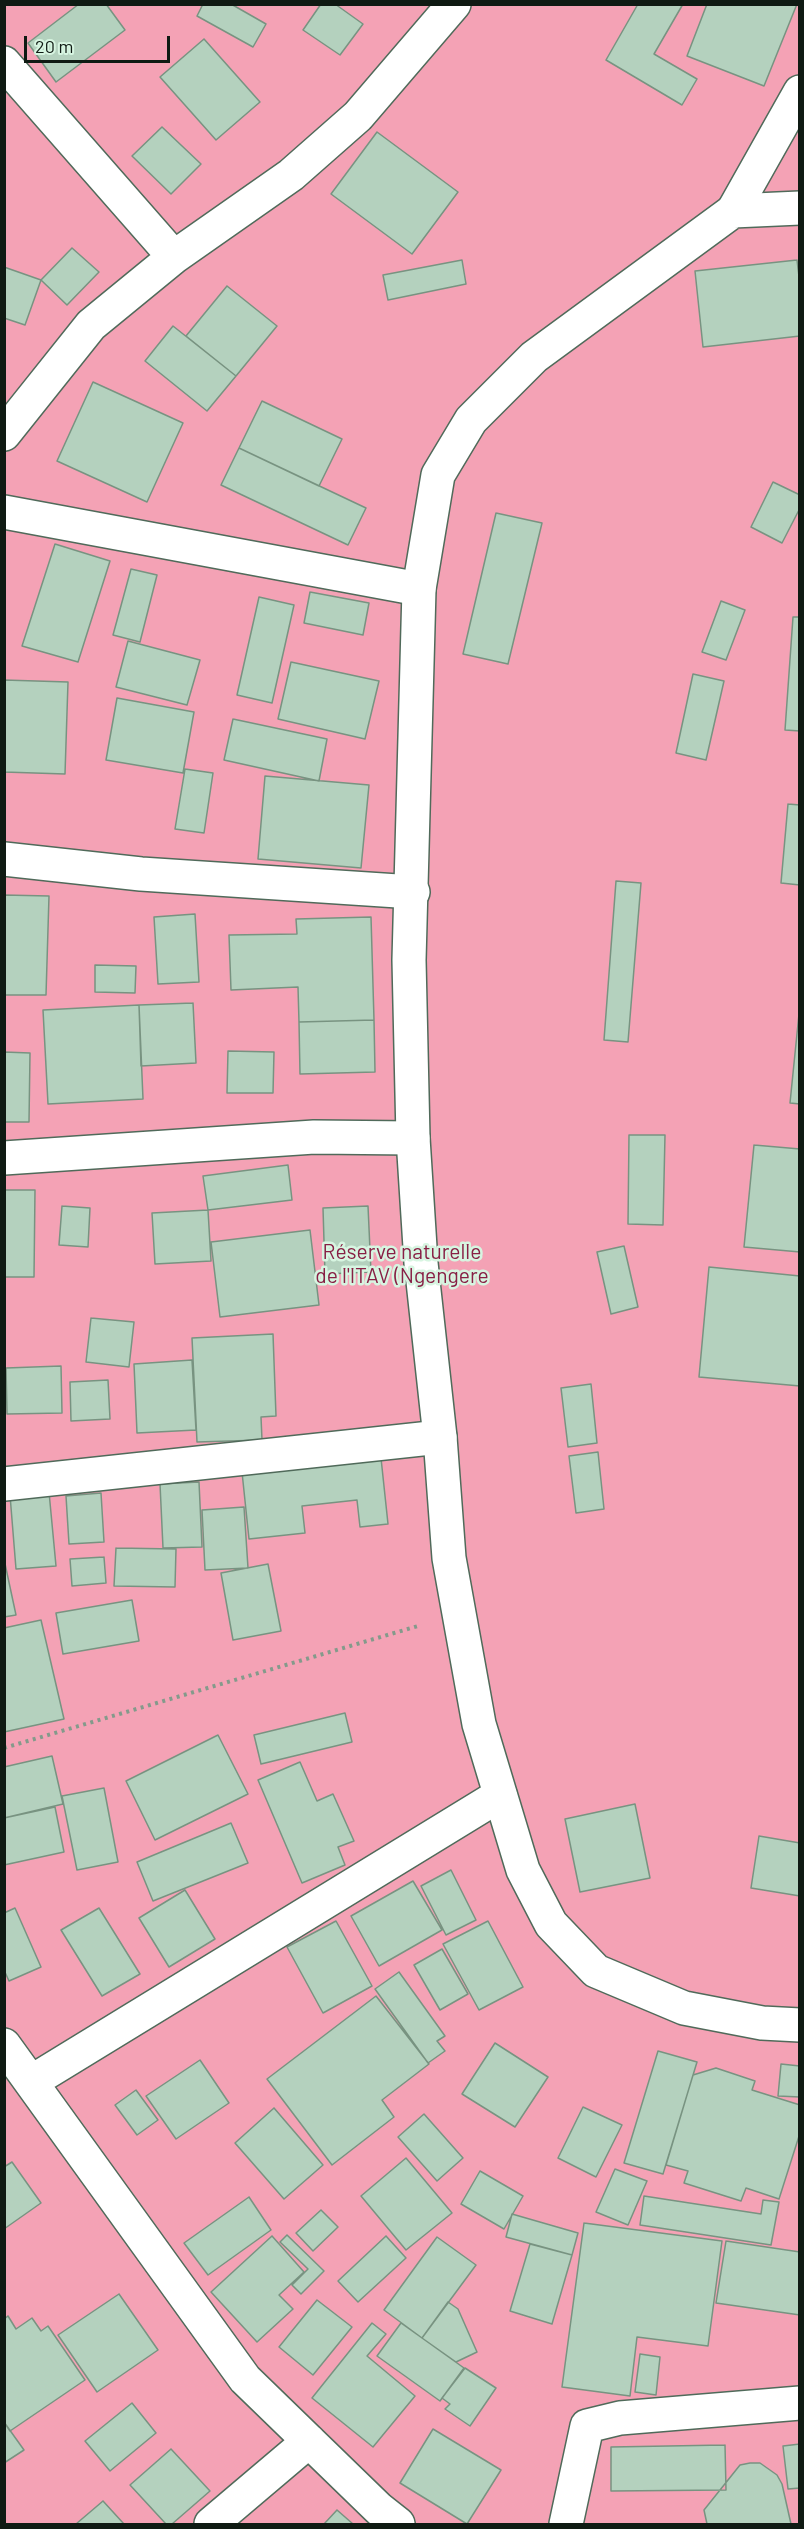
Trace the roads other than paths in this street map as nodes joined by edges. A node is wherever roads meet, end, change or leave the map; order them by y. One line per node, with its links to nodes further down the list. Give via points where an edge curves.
1 (454, 4): 6 (street, via 358,116 291,175)
2 (4, 63): 6 (street)
3 (800, 92): 5 (street)
4 (800, 208): 5 (street)
5 (733, 211): 9 (street, via 534,357 471,420 438,475)
6 (174, 258): 7 (street, via 91,326)
7 (4, 434)
8 (4, 512): 9 (street)
9 (419, 589): 11 (street)
10 (4, 859): 11 (street, via 141,874)
11 (412, 892): 12 (street, via 409,960)
12 (413, 1138): 13 (street, via 314,1137); 14 (street, via 421,1263)
13 (4, 1158)
14 (440, 1437): 15 (street); 16 (street, via 449,1558 479,1724)
15 (4, 1484)
16 (500, 1795): 17 (street, via 522,1870 546,1915 596,1971 684,2008 762,2023); 19 (street)
17 (800, 2025)
18 (4, 2045): 19 (street)
19 (31, 2082): 21 (street, via 245,2379)
20 (800, 2403): 24 (street, via 620,2418 587,2426)
21 (309, 2441): 22 (street); 23 (street)
22 (211, 2524)
23 (398, 2524)
24 (566, 2524)

